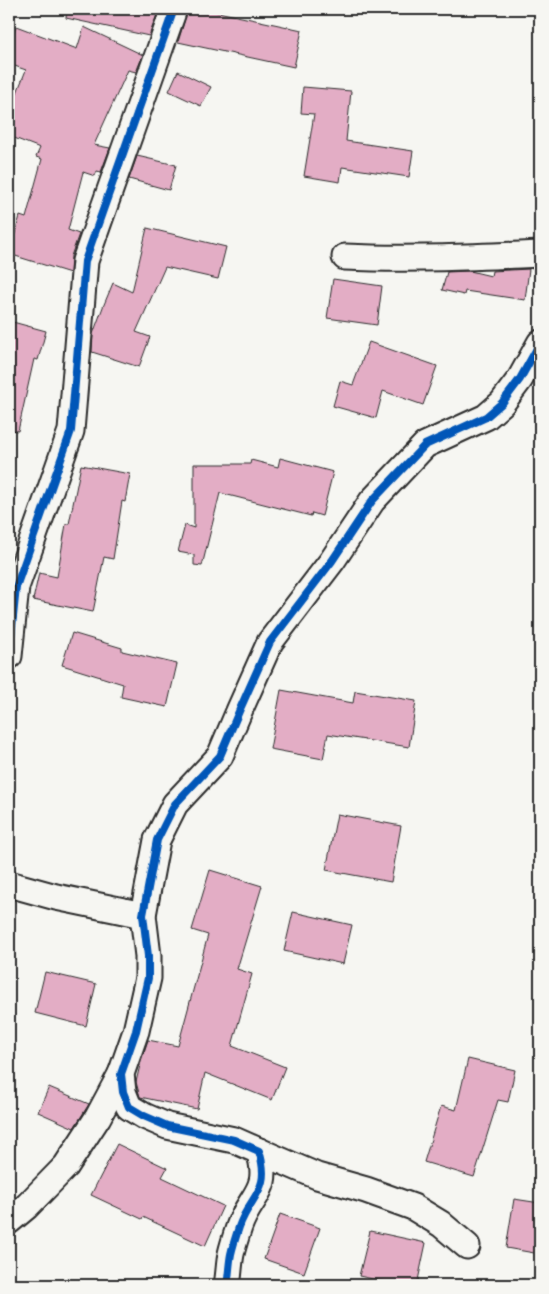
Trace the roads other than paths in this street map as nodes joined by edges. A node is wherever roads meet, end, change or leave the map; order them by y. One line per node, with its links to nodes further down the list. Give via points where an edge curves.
1 (174, 9): 5 (street, via 85,261 71,431 16,587)
2 (540, 254): 3 (street, via 438,259)
3 (345, 257)
4 (540, 343): 7 (street, via 502,403 486,417 425,446 372,501 332,561 270,642 220,756 175,804 157,840)
5 (9, 656)
6 (9, 884): 7 (street)
7 (143, 915): 8 (street, via 148,978 136,1031)
8 (121, 1074): 9 (street, via 122,1092 129,1107 144,1116 167,1126 234,1140); 10 (street, via 66,1166)
9 (259, 1151): 11 (street, via 317,1176 413,1208 442,1224); 12 (street, via 263,1180 240,1224)
10 (9, 1222)
11 (467, 1246)
12 (226, 1285)

